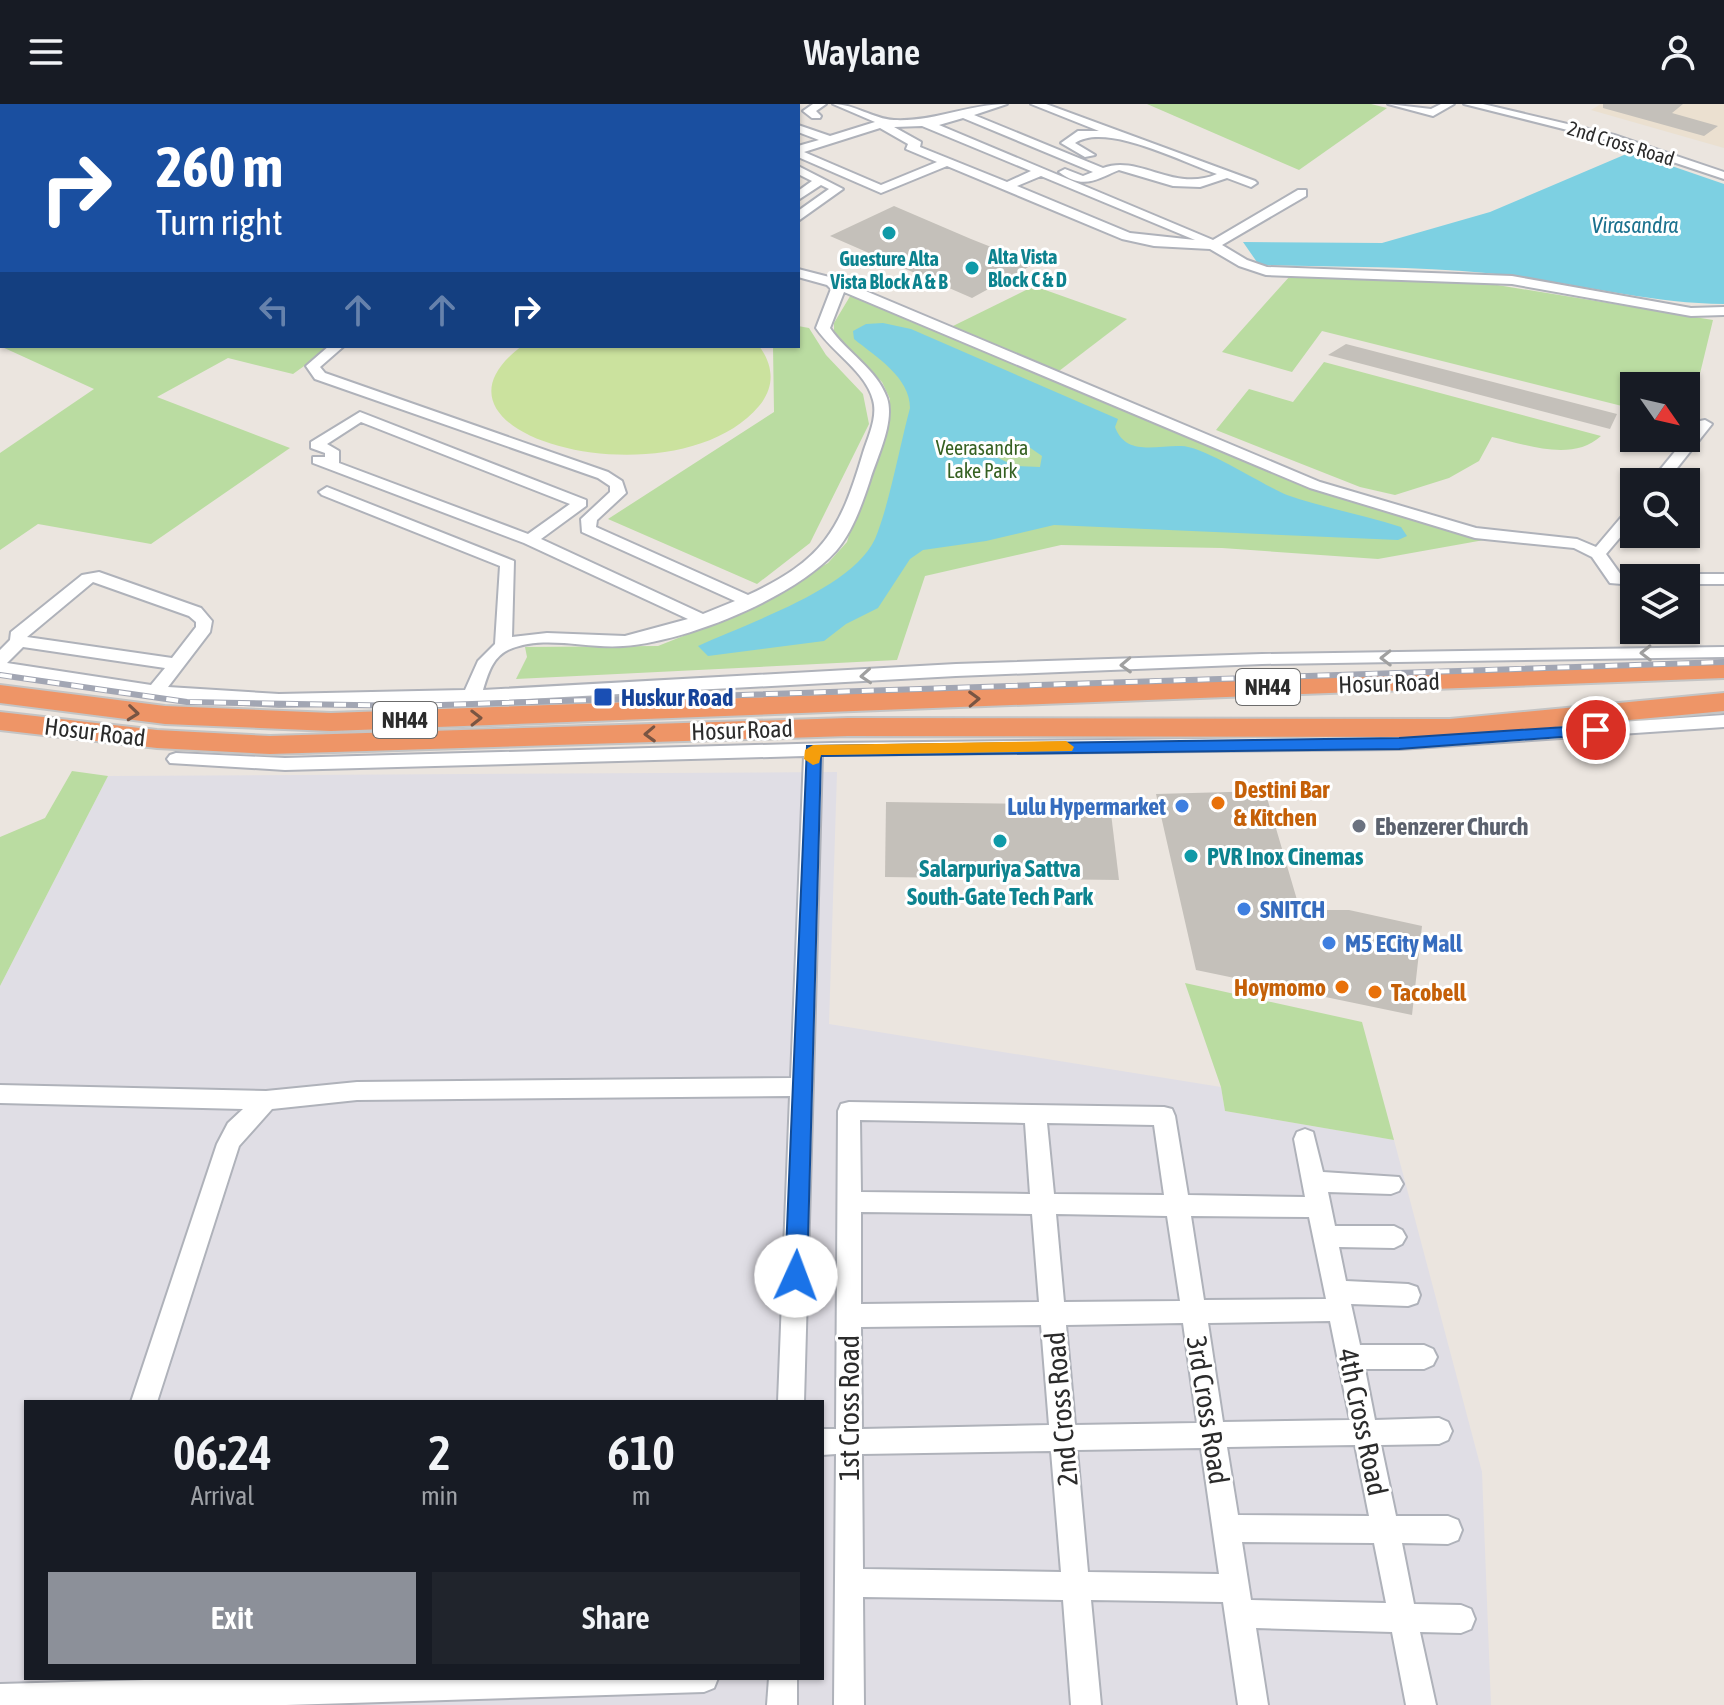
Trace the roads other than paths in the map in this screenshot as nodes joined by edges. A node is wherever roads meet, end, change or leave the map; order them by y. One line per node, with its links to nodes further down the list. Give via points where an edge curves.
1 (821, 104): 10 (street, via 808,111)
2 (838, 104): 12 (street)
3 (871, 104): 11 (street)
4 (1002, 104): 9 (street)
5 (1036, 104): 14 (street)
6 (1393, 104): 7 (street, via 1433,113)
7 (1449, 104)
8 (1469, 104): 27 (street, 2nd Cross Road, via 1610,137)
9 (966, 110): 11 (street); 25 (street)
10 (816, 116)
11 (920, 123): 12 (street); 15 (street)
12 (885, 124): 16 (street); 19 (street)
13 (800, 129): 16 (street)
14 (1118, 132): 22 (street, via 1082,133 1067,143); 26 (street)
15 (952, 135): 24 (street); 25 (street, via 970,129 1083,180)
16 (830, 140): 17 (street)
17 (800, 151)
18 (800, 153): 20 (street, via 881,189)
19 (929, 156): 20 (street); 21 (street)
20 (944, 163): 32 (street)
21 (903, 166)
22 (1119, 166): 25 (street); 29 (street)
23 (800, 171): 28 (street)
24 (1039, 172): 32 (street); 37 (street)
25 (1104, 173): 29 (street, via 1150,190)
26 (1227, 174): 30 (street); 31 (street)
27 (1724, 176)
28 (821, 180): 34 (street); 36 (street, via 836,191)
29 (1163, 181): 31 (street)
30 (1251, 183)
31 (1201, 188): 35 (street)
32 (1009, 193): 37 (street, via 1140,239)
33 (1302, 193): 37 (street)
34 (800, 195)
35 (1215, 196)
36 (800, 216)
37 (1213, 245): 40 (street, via 1266,271 1512,280 1691,312)
38 (800, 274): 39 (street)
39 (832, 282): 47 (street, via 1315,485 1475,533 1577,544); 51 (street, via 838,289 823,328 834,348 878,388 882,415 849,515 832,546 819,560)
40 (1724, 311)
41 (335, 348): 51 (street, via 313,366 320,376 603,475 617,484 618,493 589,519 588,529)
42 (1705, 424): 43 (street)
43 (1669, 468)
44 (327, 492): 54 (street, via 508,564)
45 (1620, 528): 47 (street)
46 (530, 540): 46 (street, via 325,463 332,451 316,445 360,416 581,503); 52 (street)
47 (1598, 554): 50 (street)
48 (1700, 579): 49 (street)
49 (1724, 579)
50 (1620, 580)
51 (746, 600): 52 (street)
52 (703, 620): 54 (street, via 625,641 527,640)
53 (24, 641): 56 (street); 56 (street, via 17,636 88,578 99,577 201,616 204,628); 58 (street)
54 (503, 646): 61 (street, via 486,658)
55 (1724, 652): 61 (street, one-way to 61, via 1262,659)
56 (176, 664): 60 (street)
57 (1724, 670): 66 (highway, Hosur Road / NH44, one-way to 57)
58 (1, 673): 60 (street); 66 (highway, Hosur Road / NH44, one-way to 66, via 136,714 273,722)
59 (1724, 687): 65 (highway, via 1132,707)
60 (156, 691): 61 (street, via 279,700)
61 (472, 696)
62 (1724, 702): 67 (highway, Hosur Road / NH44, via 1450,728)
63 (0, 721): 66 (highway, Hosur Road / NH44, via 180,750)
64 (1724, 721): 67 (street, via 1436,742)
65 (1085, 725): 66 (highway, Hosur Road / NH44); 67 (highway, Hosur Road / NH44)
66 (812, 728): 67 (street); 68 (street)
67 (1122, 736)
68 (804, 1087): 70 (street, via 357,1091); 88 (street)
69 (0, 1094): 70 (street)
70 (266, 1100): 87 (street, via 228,1144)
71 (1035, 1113): 75 (street, 1st Cross Road, via 849,1111); 76 (street, 2nd Cross Road); 77 (street, 3rd Cross Road, via 1164,1116)
72 (1305, 1139): 74 (street, 4th Cross Road)
73 (1391, 1184): 74 (street)
74 (1316, 1194): 77 (street); 78 (street, 4th Cross Road)
75 (849, 1202): 76 (street); 84 (street, 1st Cross Road)
76 (1043, 1204): 77 (street); 83 (street, 2nd Cross Road)
77 (1177, 1205): 82 (street, 3rd Cross Road)
78 (1325, 1236): 79 (street); 81 (street, 4th Cross Road)
79 (1394, 1237)
80 (1408, 1295): 81 (street)
81 (1338, 1301): 82 (street); 85 (street, 4th Cross Road)
82 (1193, 1312): 83 (street); 91 (street, 3rd Cross Road)
83 (1052, 1314): 84 (street); 92 (street, 2nd Cross Road)
84 (849, 1316): 93 (street, 1st Cross Road)
85 (1350, 1357): 86 (street); 90 (street, 4th Cross Road)
86 (1424, 1357)
87 (145, 1400)
88 (791, 1400)
89 (1439, 1431): 90 (street)
90 (1365, 1432): 91 (street); 96 (street, 4th Cross Road)
91 (1212, 1435): 92 (street); 95 (street, 3rd Cross Road)
92 (1063, 1437): 93 (street); 99 (street, 2nd Cross Road)
93 (849, 1441): 94 (street); 98 (street, 1st Cross Road)
94 (824, 1442)
95 (1226, 1528): 96 (street); 100 (street, 3rd Cross Road)
96 (1385, 1529): 97 (street); 101 (street, 4th Cross Road)
97 (1448, 1530)
98 (849, 1583): 99 (street); 108 (street, 1st Cross Road)
99 (1076, 1586): 100 (street); 109 (street, 2nd Cross Road)
100 (1237, 1601): 101 (street); 110 (street, 3rd Cross Road)
101 (1403, 1617): 102 (street); 111 (street, 4th Cross Road)
102 (1461, 1619)
103 (573, 1680): 105 (street)
104 (783, 1680): 107 (street)
105 (50, 1688): 106 (street)
106 (0, 1699)
107 (782, 1705)
108 (849, 1705)
109 (1086, 1705)
110 (1253, 1705)
111 (1421, 1705)

